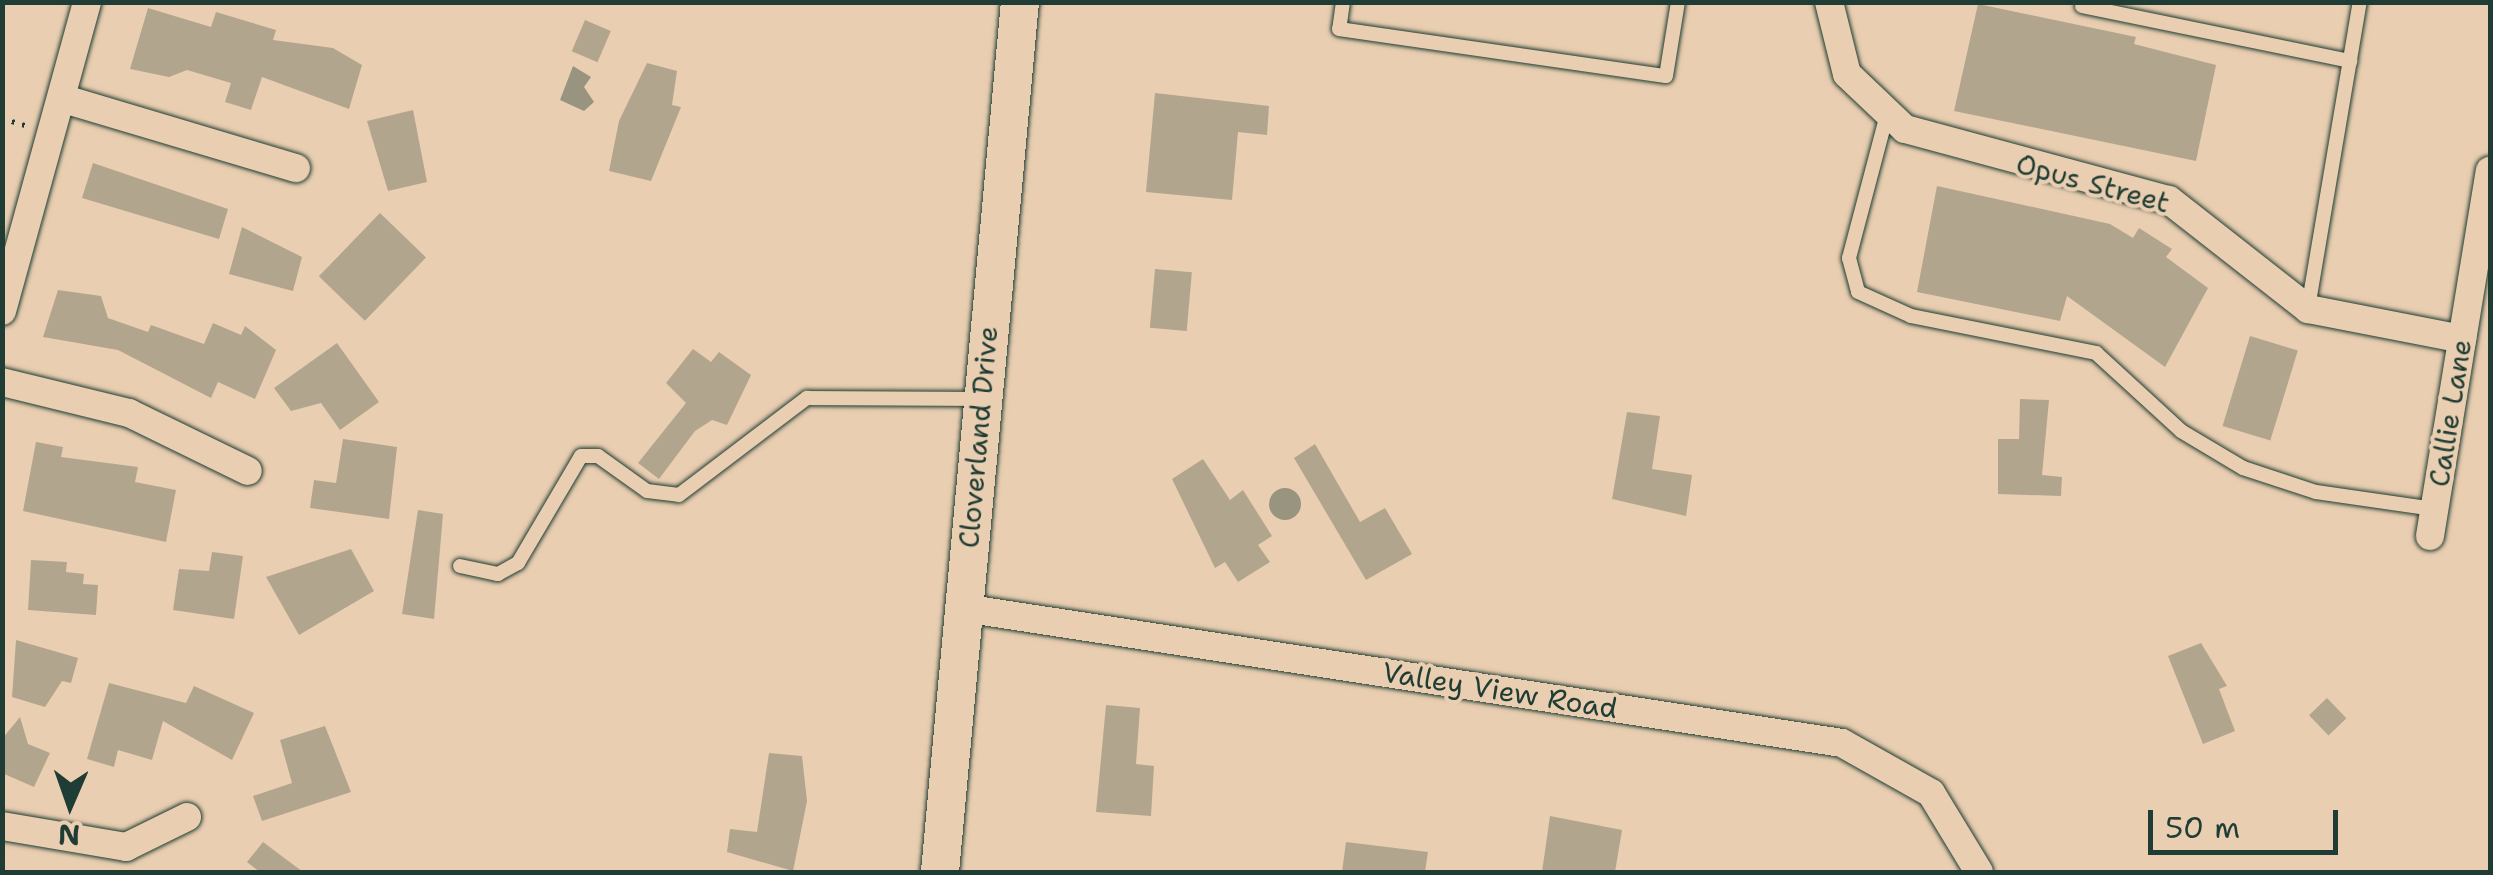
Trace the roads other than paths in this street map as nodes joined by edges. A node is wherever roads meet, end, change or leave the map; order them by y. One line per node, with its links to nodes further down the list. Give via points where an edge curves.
1 (87, 2): 9 (street)
2 (1020, 2): 17 (street, Cloverland Drive)
3 (1343, 2): 4 (lane, via 1339,29 1666,76)
4 (1678, 2)
5 (1829, 2): 10 (street, Opus Street, via 1846,74)
6 (2360, 2): 8 (lane)
7 (2082, 6): 8 (lane)
8 (2350, 61): 13 (lane)
9 (64, 99): 11 (street); 14 (street)
10 (1886, 118): 13 (street, Opus Street, via 1933,144 2169,200); 19 (lane, via 1849,258 1858,292 1911,316 2096,352 2181,431 2258,474)
11 (296, 168)
12 (2490, 171): 15 (street, Callie Lane)
13 (2308, 308): 15 (street, Opus Street)
14 (2, 311)
15 (2462, 339): 19 (street, Callie Lane)
16 (2, 382): 18 (street, via 128,414)
17 (982, 400): 20 (lane, via 807,398 678,495 646,491 598,456 581,456 518,562 498,574); 21 (street, Cloverland Drive)
18 (248, 471)
19 (2432, 523)
20 (460, 566)
21 (963, 608): 24 (street, Cloverland Drive); 25 (street, Valley View Road, via 1842,743 1931,792)
22 (187, 817): 23 (street, via 126,847)
23 (2, 826)
24 (940, 872)
25 (1980, 872)

